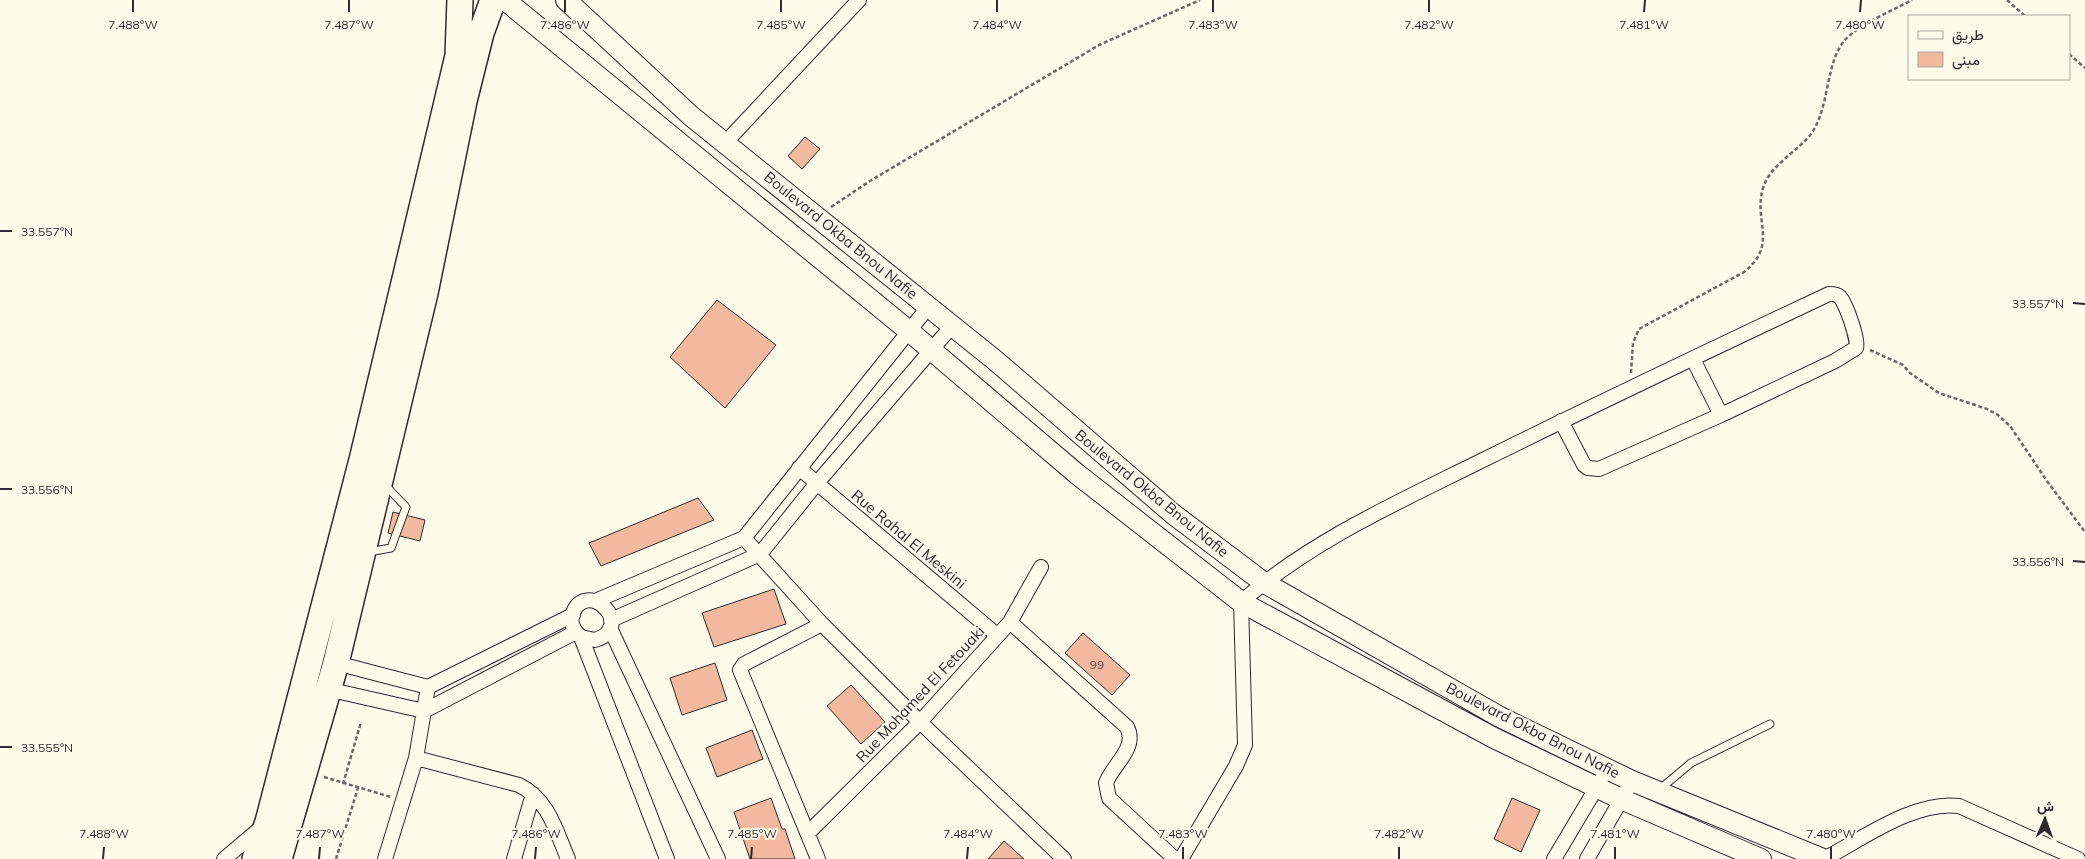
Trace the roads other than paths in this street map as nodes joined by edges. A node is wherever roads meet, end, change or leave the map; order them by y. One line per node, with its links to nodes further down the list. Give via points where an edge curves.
1 (460, 0): 42 (highway, via 458,56 362,460)
2 (486, 0): 3 (highway)
3 (495, 0): 29 (highway, via 481,33 464,101 425,293)
4 (505, 0): 10 (main road, Boulevard Okba Bnou Nafie)
5 (566, 0): 7 (main road, Boulevard Okba Bnou Nafie)
6 (859, 0): 7 (street)
7 (725, 143): 8 (main road, Boulevard Okba Bnou Nafie)
8 (929, 306): 9 (main road, Boulevard Okba Bnou Nafie); 10 (street)
9 (952, 326): 11 (street); 20 (main road, Boulevard Okba Bnou Nafie, via 1173,514)
10 (909, 331): 11 (main road, Boulevard Okba Bnou Nafie); 15 (street)
11 (931, 351): 16 (street); 22 (main road, Boulevard Okba Bnou Nafie, via 1077,474)
12 (1693, 359): 13 (street); 13 (street, via 1828,294 1842,299 1857,344 1850,353); 14 (street)
13 (1721, 415): 14 (street, via 1599,469 1584,466)
14 (1561, 421): 20 (street, via 1362,521)
15 (799, 468): 16 (street, Rue Rahal El Meskini); 17 (street)
16 (817, 483): 18 (street); 28 (street, Rue Rahal El Meskini)
17 (744, 538): 18 (street); 21 (street)
18 (760, 554): 25 (street); 26 (street)
19 (1041, 567): 24 (street, Rue Mohamed El Fetouaki)
20 (1263, 582): 22 (street); 36 (main road, Boulevard Okba Bnou Nafie, via 1500,717)
21 (596, 601): 23 (street, via 581,604); 25 (street, via 606,607)
22 (1242, 602): 38 (main road, Boulevard Okba Bnou Nafie, via 1494,738); 55 (street, via 1245,745)
23 (573, 614): 27 (street, via 572,622); 30 (street)
24 (1010, 622): 28 (street, Rue Mohamed El Fetouaki); 54 (street, via 1128,726 1131,734 1128,748 1106,783 1109,798)
25 (610, 624): 27 (street, via 600,638 590,640); 51 (street)
26 (822, 624): 33 (street); 43 (street, via 744,664 740,670)
27 (578, 634): 32 (street); 50 (street)
28 (997, 635): 33 (street, Rue Mohamed El Fetouaki)
29 (336, 662): 30 (street); 31 (highway)
30 (428, 687): 32 (street)
31 (328, 689): 32 (street); 46 (highway)
32 (424, 711): 35 (street)
33 (920, 722): 43 (street, Rue Mohamed El Fetouaki); 53 (street)
34 (1770, 724): 39 (lane, via 1691,763)
35 (416, 758): 40 (street, via 519,786); 47 (street)
36 (1608, 769): 37 (main road, Boulevard Okba Bnou Nafie); 38 (street)
37 (1632, 781): 39 (main road, Boulevard Okba Bnou Nafie); 41 (street)
38 (1597, 787): 41 (main road, Boulevard Okba Bnou Nafie); 56 (street)
39 (1658, 791): 59 (main road, Boulevard Okba Bnou Nafie)
40 (533, 794): 48 (street); 49 (street, via 548,811)
41 (1621, 799): 57 (street); 58 (main road, Boulevard Okba Bnou Nafie)
42 (268, 822): 44 (street); 45 (highway)
43 (808, 833): 52 (street)
44 (224, 859)
45 (255, 859)
46 (279, 859)
47 (385, 859)
48 (514, 859)
49 (568, 859)
50 (667, 859)
51 (718, 859)
52 (818, 859)
53 (1064, 859)
54 (1175, 859)
55 (1181, 859)
56 (1554, 859)
57 (1587, 859)
58 (1761, 859)
59 (1823, 859): 60 (street, via 1902,817 1947,805 1959,806)
60 (2078, 859)

